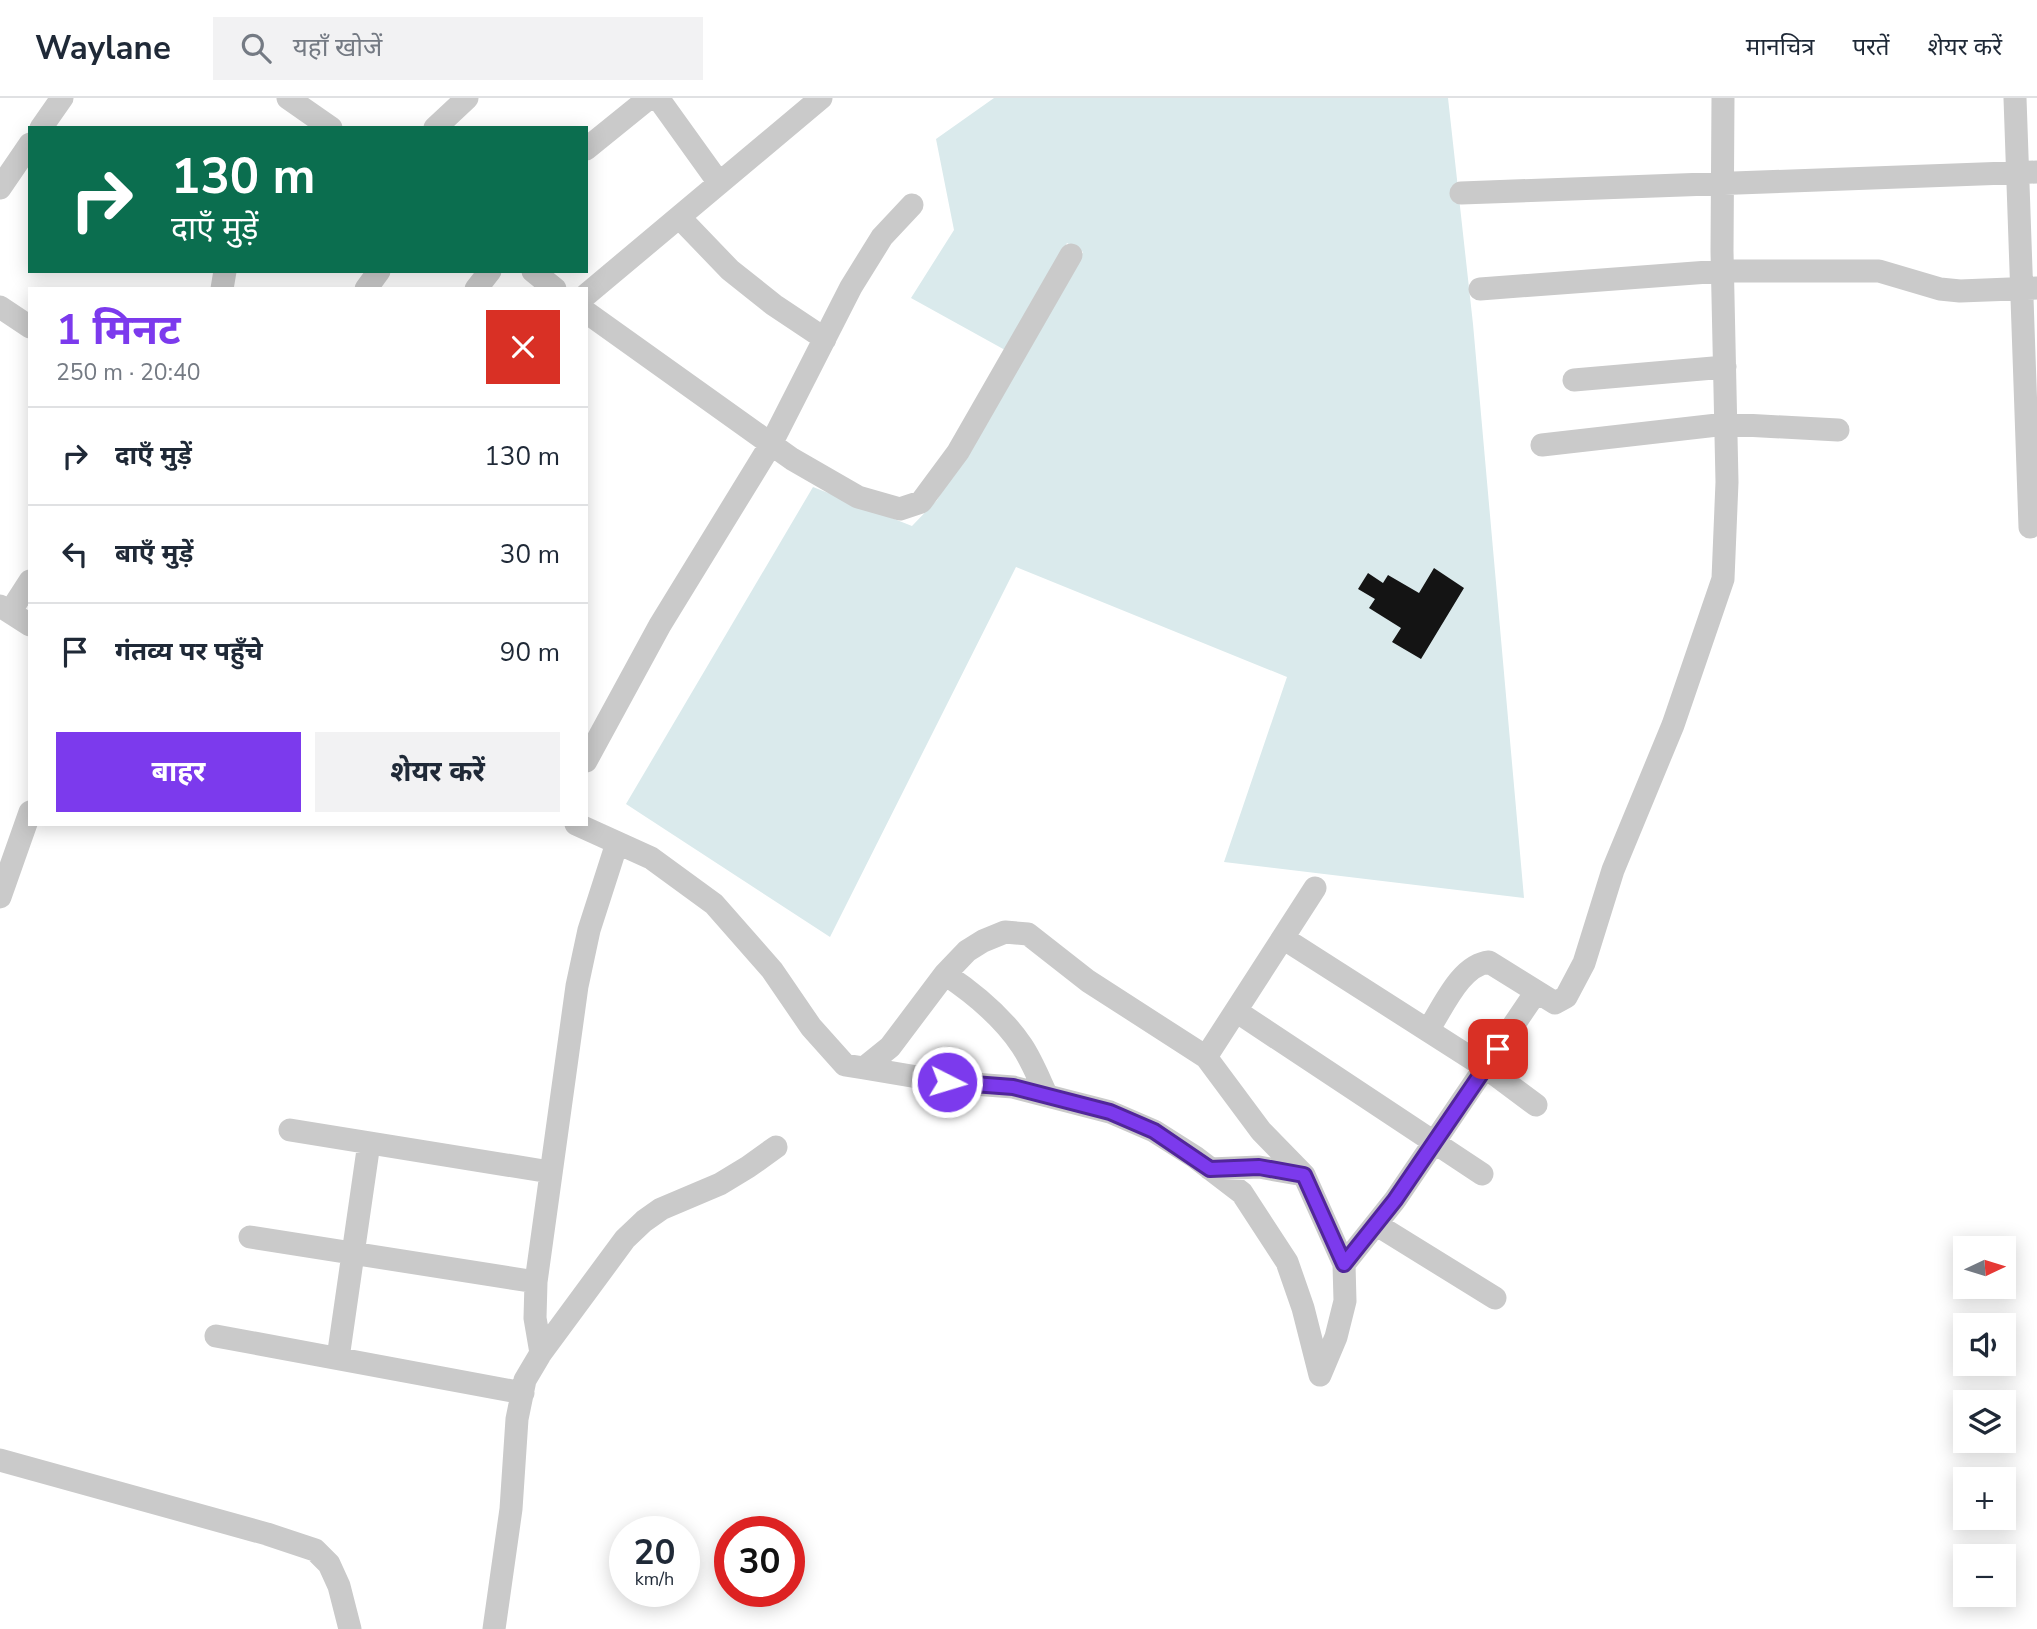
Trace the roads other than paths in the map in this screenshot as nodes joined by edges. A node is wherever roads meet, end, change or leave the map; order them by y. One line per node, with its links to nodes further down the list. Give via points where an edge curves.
1 (62, 98): 9 (street)
2 (288, 98): 10 (street)
3 (467, 98): 11 (street)
4 (649, 98): 13 (street)
5 (658, 98): 16 (street)
6 (821, 98): 16 (street)
7 (1723, 98): 17 (street)
8 (2015, 98): 14 (street)
9 (42, 126)
10 (328, 126)
11 (437, 126)
12 (28, 146): 15 (street)
13 (588, 147)
14 (2027, 173): 17 (street); 28 (street)
15 (4, 174)
16 (719, 183): 20 (street)
17 (1723, 183): 18 (street); 22 (street)
18 (1461, 193)
19 (912, 205): 33 (street, via 882,237)
20 (679, 218): 29 (street); 33 (street, via 730,270)
21 (1070, 255): 38 (street, via 958,452 921,502 900,509 858,497)
22 (1722, 271): 27 (street); 28 (street, via 1879,271 1940,289); 34 (street)
23 (489, 273): 25 (street)
24 (535, 273): 26 (street)
25 (479, 287)
26 (553, 287)
27 (1480, 289)
28 (2030, 289): 40 (street)
29 (588, 293)
30 (0, 306): 32 (street)
31 (588, 314): 38 (street)
32 (28, 326)
33 (825, 339): 38 (street)
34 (1725, 367): 35 (street); 36 (street)
35 (1574, 380)
36 (1726, 424): 37 (street); 39 (street); 52 (street, via 1723,579 1673,725 1613,870 1584,963 1566,998 1555,1003)
37 (1838, 430)
38 (771, 444): 44 (street, via 660,625)
39 (1542, 445)
40 (2030, 527)
41 (28, 583): 42 (street)
42 (5, 609): 43 (street)
43 (28, 624)
44 (588, 757)
45 (28, 818): 49 (street)
46 (581, 826): 47 (street)
47 (617, 842): 56 (street, via 652,858 714,904 845,1065); 65 (street, via 577,986)
48 (1315, 888): 50 (street)
49 (0, 897)
50 (1283, 938): 53 (street); 54 (street)
51 (945, 974): 55 (street, via 983,941 1005,932 1028,934 1088,981); 56 (street, via 890,1047); 58 (street, via 974,993 1023,1046)
52 (1536, 992): 54 (street, via 1489,962 1481,963 1466,971); 57 (street)
53 (1236, 1011): 55 (street); 62 (street)
54 (1428, 1030): 57 (street)
55 (1206, 1057): 67 (street, via 1261,1132)
56 (864, 1068): 58 (street, via 1013,1087)
57 (1485, 1068): 59 (street); 62 (street)
58 (1047, 1096): 64 (street, via 1110,1112 1154,1131)
59 (1536, 1105)
60 (290, 1130): 61 (street)
61 (369, 1143): 65 (street); 70 (street)
62 (1435, 1143): 66 (street); 68 (street)
63 (776, 1147): 75 (street, via 720,1184 644,1221 625,1239)
64 (1210, 1169): 67 (street, via 1259,1167); 71 (street, via 1242,1193 1287,1262 1320,1375 1345,1301)
65 (550, 1171): 72 (street)
66 (1482, 1174)
67 (1304, 1175): 71 (street)
68 (1377, 1225): 71 (street); 73 (street)
69 (250, 1237): 70 (street)
70 (353, 1255): 72 (street); 76 (street)
71 (1344, 1264)
72 (536, 1282): 75 (street, via 535,1318)
73 (1495, 1298)
74 (216, 1336): 76 (street)
75 (541, 1353): 77 (street)
76 (338, 1358): 77 (street)
77 (523, 1392): 80 (street)
78 (0, 1460): 79 (street, via 315,1550 329,1564 339,1586)
79 (350, 1629)
80 (494, 1629)

